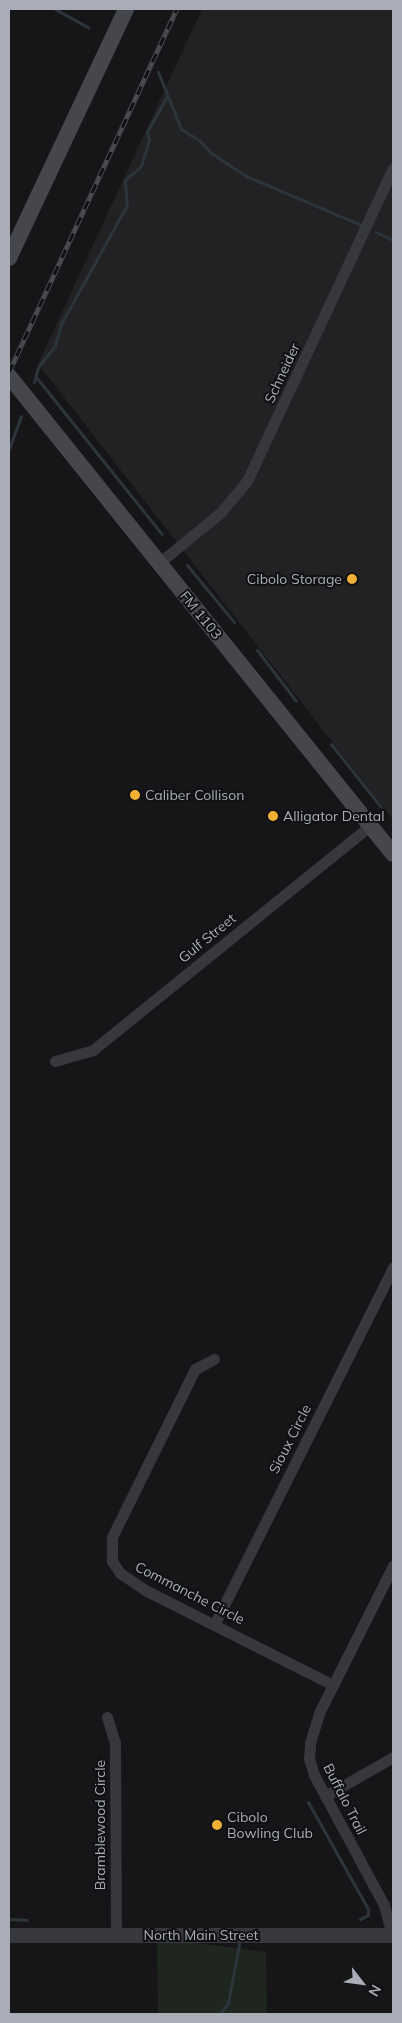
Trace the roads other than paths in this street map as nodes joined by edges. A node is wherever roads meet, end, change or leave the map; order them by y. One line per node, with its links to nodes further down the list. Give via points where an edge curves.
1 (126, 9): 3 (main road)
2 (393, 168): 5 (street, Schneider, via 247,481 221,512)
3 (9, 258)
4 (9, 376): 5 (main road, FM 1103 / FM 1103)
5 (159, 564): 6 (main road, FM 1103 / FM 1103)
6 (370, 826): 7 (main road, FM 1103 / FM 1103); 8 (street, Gulf Street, via 93,1050)
7 (393, 854)
8 (55, 1061)
9 (393, 1268): 12 (street, Sioux Circle)
10 (214, 1359): 12 (street, Commanche Circle, via 195,1369 110,1545 115,1568 128,1580)
11 (393, 1566): 13 (street, Buffalo Trail)
12 (214, 1624): 13 (street, Commanche Circle)
13 (333, 1685): 16 (street, Buffalo Trail, via 319,1713 310,1750 311,1768)
14 (107, 1717): 18 (street, Bramblewood Circle, via 115,1743)
15 (393, 1757): 16 (street)
16 (325, 1796): 19 (street, Buffalo Trail, via 384,1905)
17 (9, 1935): 18 (street, North Main Street)
18 (116, 1935): 19 (street, North Main Street)
19 (393, 1935)

